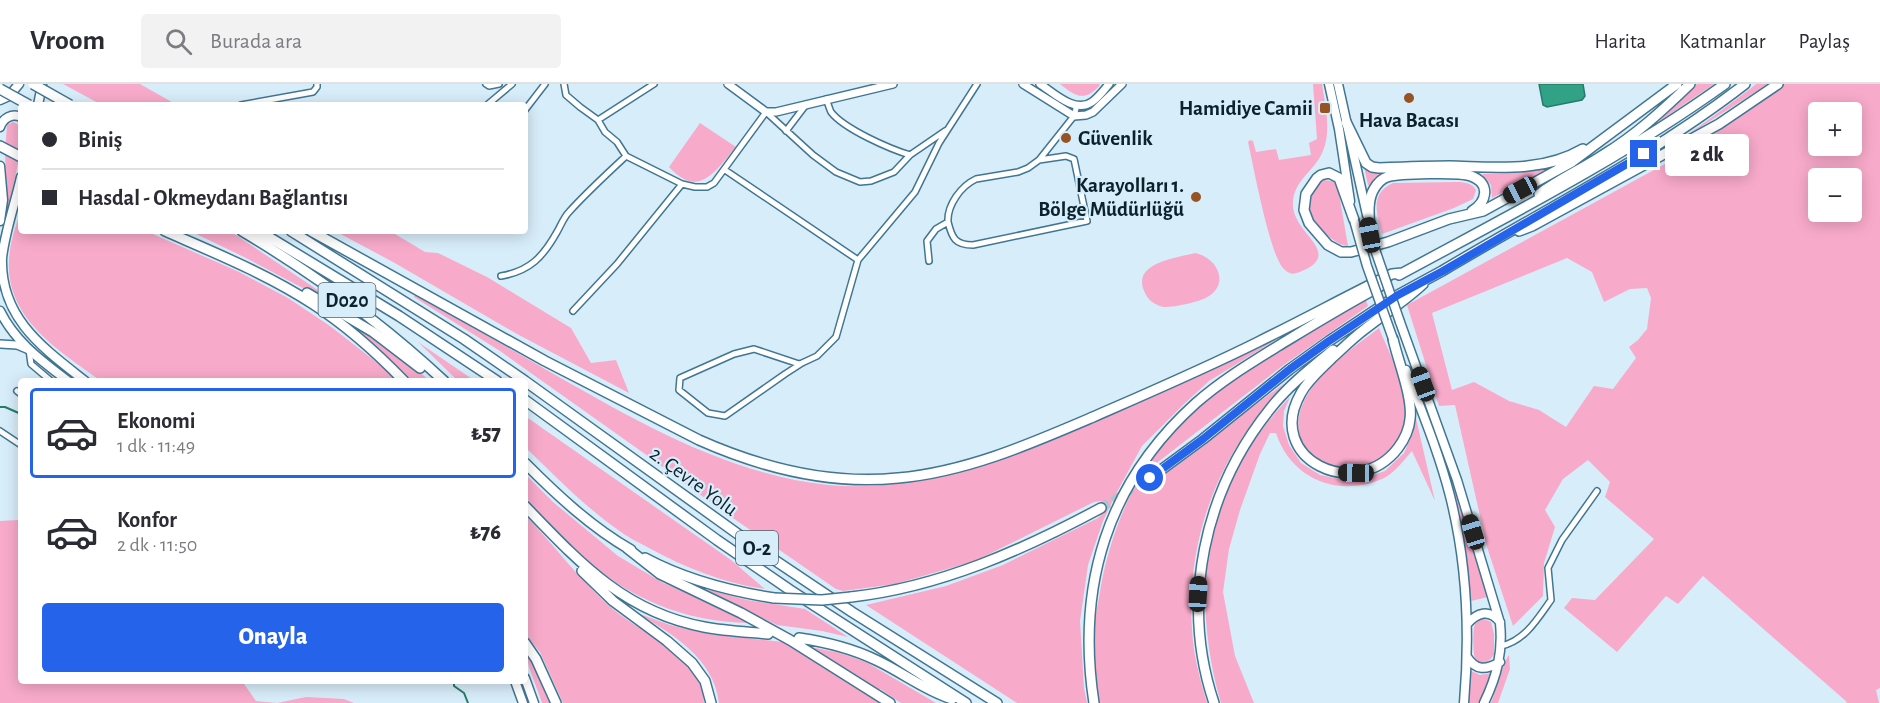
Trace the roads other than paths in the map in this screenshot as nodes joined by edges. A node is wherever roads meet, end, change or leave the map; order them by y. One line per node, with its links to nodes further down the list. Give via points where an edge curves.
1 (19, 84): 27 (main road)
2 (33, 84): 30 (highway, bridge)
3 (42, 84): 29 (main road)
4 (317, 84): 31 (street, via 313,92)
5 (486, 84): 6 (street)
6 (499, 84)
7 (512, 84): 32 (street)
8 (545, 84): 35 (street)
9 (564, 84): 39 (street, via 567,95)
10 (654, 84): 39 (street)
11 (893, 84): 26 (street)
12 (977, 84): 42 (street)
13 (1040, 84): 34 (street)
14 (1109, 84): 34 (street, via 1090,103)
15 (1122, 84): 38 (street, via 1099,108)
16 (1329, 84): 57 (main road)
17 (1338, 84): 40 (main road)
18 (1677, 84): 44 (highway)
19 (1690, 84): 54 (highway, via 1640,130 1549,187)
20 (1725, 84): 54 (highway, via 1639,142)
21 (1745, 84): 59 (highway, via 1644,154)
22 (1778, 84): 59 (highway, via 1668,153 1532,226)
23 (731, 85): 36 (street)
24 (1026, 85): 38 (street)
25 (0, 89): 28 (highway, bridge)
26 (826, 99): 33 (street); 47 (street, via 830,111 842,122)
27 (0, 100)
28 (24, 102)
29 (39, 102)
30 (65, 102)
31 (258, 102)
32 (491, 102)
33 (806, 105): 36 (street); 43 (street)
34 (1077, 105): 38 (street)
35 (528, 106)
36 (766, 112): 43 (street); 51 (street)
37 (18, 116): 41 (main road, via 6,118)
38 (1074, 116): 49 (street)
39 (598, 120): 48 (street)
40 (1346, 122): 44 (highway, via 1366,163 1380,168 1537,166 1570,156); 65 (main road)
41 (0, 128)
42 (947, 130): 47 (street); 67 (street, via 915,192)
43 (786, 131): 47 (street, via 836,172 860,182 894,172)
44 (1611, 132): 55 (highway, via 1564,167 1482,211)
45 (0, 146): 46 (highway)
46 (18, 155)
47 (910, 155)
48 (626, 156): 52 (street); 70 (street, via 568,213 539,258 515,274)
49 (1039, 160): 58 (street, via 1018,172 970,182 950,209); 58 (street, via 1066,156 1074,159 1087,221 973,245 956,241)
50 (0, 166): 56 (main road)
51 (724, 170): 52 (street, via 707,187); 67 (street)
52 (682, 184): 73 (street)
53 (18, 189): 81 (main road, via 2,256 5,293 28,333)
54 (1524, 208): 69 (highway)
55 (1468, 214): 57 (highway, via 1345,253 1328,244 1307,218 1304,202 1313,181 1325,174 1339,178); 65 (highway, via 1485,198 1482,183 1474,177 1392,176 1381,180 1371,195)
56 (0, 220)
57 (1354, 220): 75 (main road, bridge)
58 (948, 222): 68 (street, via 927,241)
59 (1508, 232): 71 (highway)
60 (172, 234): 66 (highway)
61 (247, 234): 84 (highway, D020, via 361,310)
62 (263, 234): 85 (highway)
63 (296, 234): 86 (highway, 2. Çevre Yolu / O-2)
64 (316, 234): 69 (highway, via 545,361 699,440 778,468 813,476 867,480 954,469 1077,424 1257,342 1392,274)
65 (1370, 235): 98 (main road, bridge, via 1457,480)
66 (223, 256): 82 (highway, via 278,283 330,316); 83 (highway, via 250,263 345,315)
67 (858, 260): 78 (street, via 836,337 817,356)
68 (929, 261)
69 (1402, 273): 115 (highway, via 1216,386 1167,432 1138,469 1106,534 1091,594 1088,654)
70 (501, 276)
71 (1429, 278): 74 (highway); 92 (highway, via 1309,355)
72 (0, 311): 77 (main road)
73 (573, 311)
74 (1363, 331): 75 (highway, via 1305,386 1292,416 1293,434 1301,451 1315,464 1333,472 1356,473 1379,465 1394,453 1406,434 1410,403); 116 (highway, via 1324,357 1281,397 1247,440 1223,484 1205,541 1198,594 1206,674)
75 (1393, 339): 99 (main road, via 1429,429 1450,498 1463,571)
76 (0, 344): 77 (street)
77 (29, 350): 79 (street, via 31,364); 80 (main road)
78 (802, 363): 78 (street, via 754,349 680,378 679,390 708,413 725,416)
79 (47, 378)
80 (64, 378)
81 (81, 378)
82 (401, 378)
83 (438, 378)
84 (439, 378)
85 (492, 378)
86 (521, 378)
87 (528, 383): 114 (highway, 2. Çevre Yolu / O-2, via 775,561)
88 (528, 402): 113 (highway, 2. Çevre Yolu / O-2, via 717,540)
89 (0, 431): 90 (street)
90 (18, 443)
91 (528, 466): 97 (highway, via 582,516)
92 (1150, 478)
93 (1597, 491): 102 (street, via 1562,540 1548,568 1551,600 1527,632)
94 (1101, 508): 97 (highway, bridge, via 1036,541 949,576 905,589 822,600 774,598 727,589 684,576)
95 (528, 509): 96 (highway)
96 (563, 545): 100 (highway, via 610,587 665,616 703,627); 111 (highway, via 603,592 692,663 705,681)
97 (627, 548): 112 (highway, via 660,574 764,625)
98 (1500, 622): 99 (main road, via 1485,613); 102 (main road)
99 (1467, 624): 104 (main road)
100 (768, 634)
101 (799, 638): 113 (highway, via 859,652 937,693)
102 (1501, 646): 105 (main road)
103 (528, 647): 110 (highway)
104 (1467, 657): 105 (main road, via 1481,669); 117 (main road)
105 (1500, 662): 118 (main road)
106 (516, 684): 108 (main road)
107 (527, 684): 109 (main road)
108 (523, 703)
109 (534, 703)
110 (556, 703)
111 (711, 703)
112 (890, 703)
113 (966, 703)
114 (997, 703)
115 (1094, 703)
116 (1214, 703)
117 (1464, 703)
118 (1484, 703)

